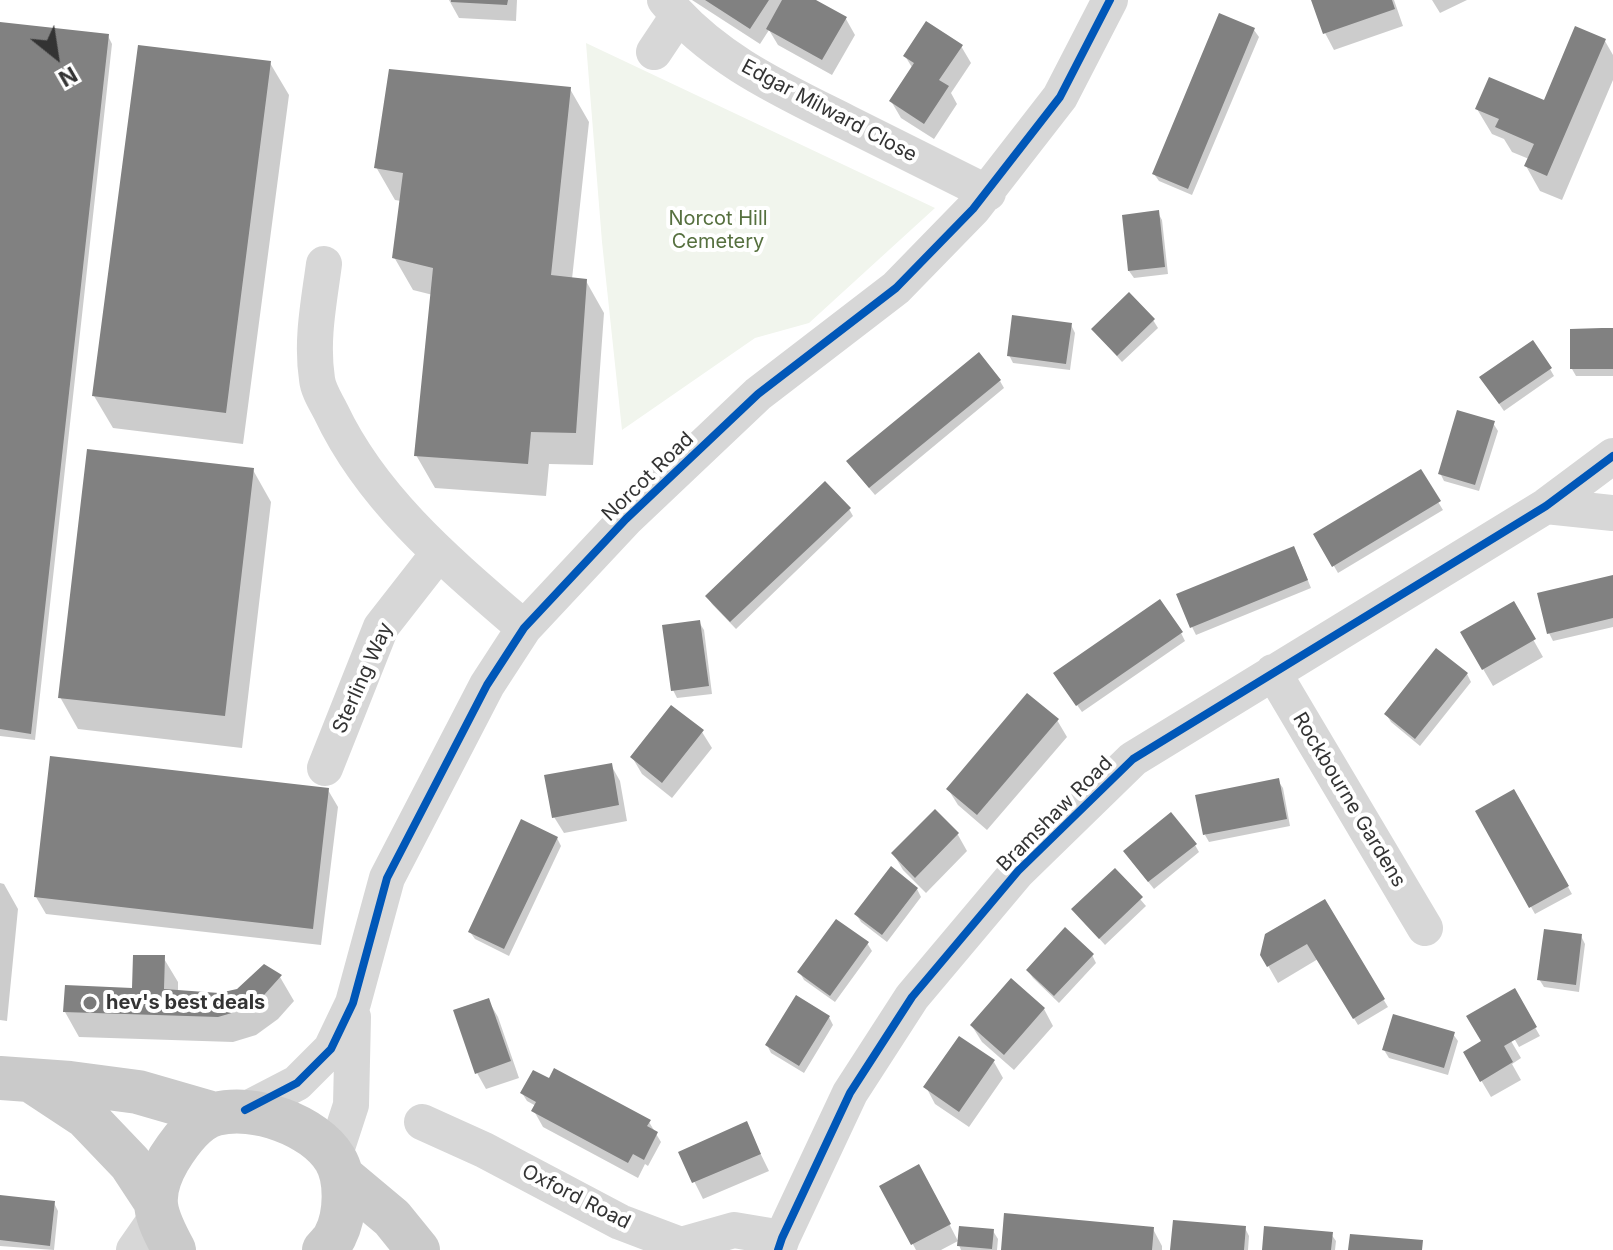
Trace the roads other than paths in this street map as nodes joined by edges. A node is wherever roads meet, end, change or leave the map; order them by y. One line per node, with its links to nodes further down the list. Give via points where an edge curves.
1 (1110, 0): 4 (street, Norcot Road, via 1060,97)
2 (671, 8): 3 (street, Edgar Milward Close); 4 (street, Edgar Milward Close, via 760,79)
3 (654, 52)
4 (988, 193): 10 (street, Norcot Road, via 896,288 758,394 626,519)
5 (324, 264): 9 (street, via 314,330 317,381 339,429 383,494)
6 (1613, 456): 7 (street, Bramshaw Road)
7 (1546, 506): 8 (street); 11 (street, Bramshaw Road)
8 (1613, 513)
9 (438, 554): 10 (street); 12 (street, Sterling Way, via 381,627)
10 (524, 628): 14 (street, Norcot Road, via 487,685 387,878)
11 (1273, 672): 13 (street, Rockbourne Gardens); 20 (street, Bramshaw Road, via 1133,759 1018,871 912,997 850,1093)
12 (325, 768)
13 (1425, 928)
14 (353, 1003): 16 (street, Norcot Road, via 331,1049 297,1083); 18 (street, Norcot Road, via 351,1105)
15 (16, 1079): 16 (main road, via 138,1092); 19 (main road, via 86,1117 130,1163)
16 (229, 1112): 18 (main road, via 272,1116 291,1124); 19 (main road, via 197,1125 175,1149 159,1181)
17 (422, 1122): 20 (street, Oxford Road, via 620,1222 681,1245 734,1230)
18 (338, 1167): 21 (main road, via 343,1195 335,1236); 22 (main road)
19 (155, 1230)
20 (780, 1244)
21 (324, 1250)
22 (418, 1250)

